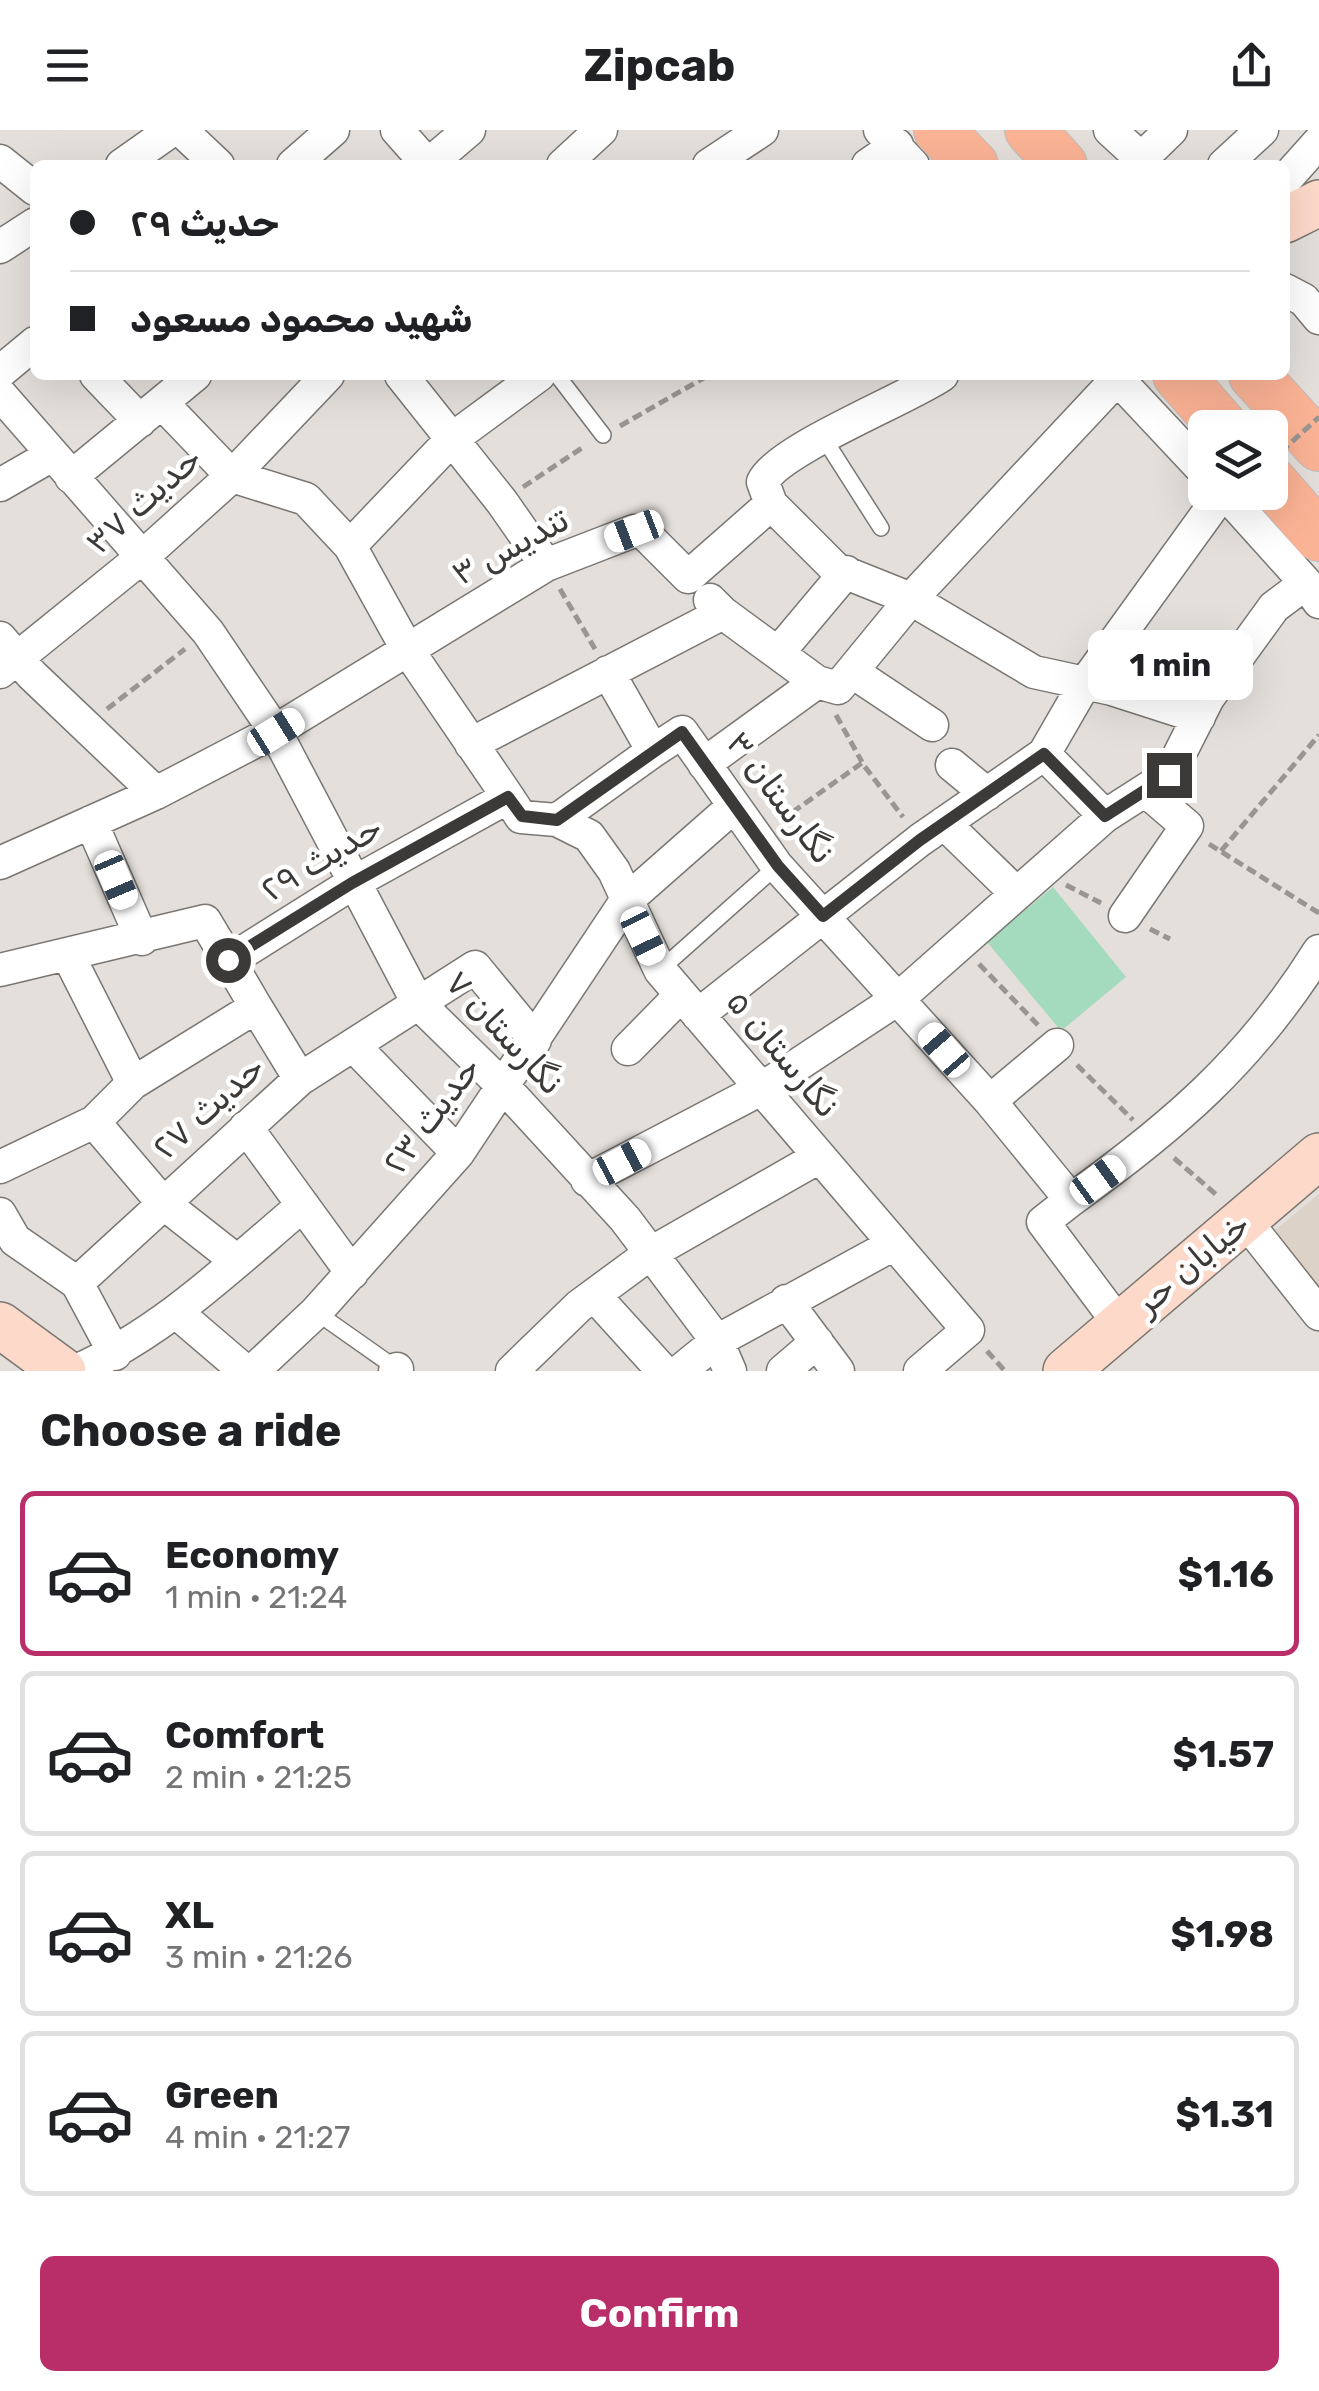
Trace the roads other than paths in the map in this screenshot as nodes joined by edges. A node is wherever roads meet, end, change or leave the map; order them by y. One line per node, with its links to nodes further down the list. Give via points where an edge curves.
1 (172, 130): 14 (street)
2 (180, 130): 15 (street)
3 (333, 130): 16 (street)
4 (397, 130): 17 (street)
5 (469, 130): 18 (street)
6 (762, 130): 13 (street)
7 (1030, 130): 21 (main road)
8 (1110, 130): 22 (street)
9 (1171, 130): 23 (street)
10 (1262, 130): 24 (street)
11 (908, 142): 19 (street); 20 (main road)
12 (1319, 142): 26 (street)
13 (719, 148)
14 (129, 160)
15 (213, 160)
16 (299, 160)
17 (424, 160)
18 (434, 160)
19 (877, 160)
20 (960, 160)
21 (1057, 160)
22 (1142, 160)
23 (1146, 160)
24 (1229, 160)
25 (0, 161): 27 (street)
26 (1290, 174)
27 (30, 185)
28 (1319, 203): 29 (main road)
29 (1290, 218)
30 (30, 227): 31 (street)
31 (0, 247)
32 (1290, 293): 33 (street)
33 (1319, 318)
34 (30, 347): 35 (street)
35 (0, 372)
36 (103, 380): 49 (street)
37 (189, 380): 49 (street)
38 (323, 380): 56 (street, حدیث ۳۷)
39 (404, 380): 52 (street)
40 (533, 380): 52 (street)
41 (561, 380): 50 (lane)
42 (935, 380): 51 (street)
43 (1112, 380): 68 (street)
44 (1118, 380): 54 (street)
45 (1182, 380): 48 (main road)
46 (1259, 380): 53 (main road)
47 (0, 394): 55 (street, نگارستان ۷)
48 (1208, 410)
49 (151, 412): 55 (street); 56 (street)
50 (603, 435)
51 (822, 437): 58 (street, via 765,476); 61 (lane)
52 (452, 440): 62 (street); 64 (street)
53 (1319, 446)
54 (1188, 454)
55 (61, 466): 57 (street); 63 (street, نگارستان ۷)
56 (232, 476): 62 (street, via 306,499); 63 (street, حدیث ۳۷)
57 (0, 485)
58 (771, 504): 65 (street); 67 (street)
59 (1213, 510): 76 (street)
60 (1280, 510): 66 (main road)
61 (880, 528)
62 (350, 546): 70 (street)
63 (141, 558): 72 (street, حدیث ۳۷); 79 (street, نگارستان ۷, via 208,632)
64 (546, 565): 67 (street, تندیس ۳, via 642,531); 70 (street, تندیس ۳)
65 (846, 572): 68 (street); 71 (street)
66 (1315, 573): 77 (street, via 1274,607)
67 (688, 577): 69 (street)
68 (911, 599): 74 (street); 76 (street, via 1034,672)
69 (723, 613): 71 (street); 73 (street)
70 (407, 649): 79 (street, تندیس ۳); 80 (street)
71 (778, 653): 75 (street)
72 (5, 656): 86 (street)
73 (608, 672): 80 (street); 81 (street)
74 (854, 673): 75 (street, via 838,688); 78 (street)
75 (817, 682): 83 (street)
76 (1085, 683): 77 (street); 82 (street)
77 (1199, 717): 85 (street, via 1169,775)
78 (932, 725)
79 (276, 732): 86 (street, تندیس ۳); 96 (street, نگارستان ۷)
80 (471, 744): 88 (street)
81 (653, 751): 83 (street, نگارستان ۳, via 682,732); 91 (street)
82 (1044, 754): 87 (street); 90 (street)
83 (704, 764): 89 (street, نگارستان ۳)
84 (952, 766): 87 (street)
85 (1146, 791): 90 (street); 100 (street, via 1187,826)
86 (156, 793): 92 (street, تندیس ۳)
87 (987, 794): 93 (street)
88 (508, 797): 91 (street, via 522,816); 96 (street, حدیث ۲۹)
89 (734, 806): 95 (street, نگارستان ۳); 98 (street, حدیث ۲۳)
90 (1105, 816): 97 (street)
91 (557, 820): 98 (street, نگارستان ۵, via 589,836)
92 (91, 822): 94 (street, تندیس ۳); 101 (street)
93 (932, 831): 97 (street); 99 (street)
94 (5, 852)
95 (778, 866): 99 (street, نگارستان ۳); 106 (lane)
96 (352, 883): 104 (street, حدیث ۲۹); 108 (street, نگارستان ۷)
97 (1016, 893): 107 (street)
98 (626, 901): 106 (street, نگارستان ۵); 110 (street, حدیث ۲۳)
99 (823, 916): 106 (street); 107 (street, نگارستان ۳)
100 (1125, 916)
101 (142, 939): 103 (street); 104 (street, via 205,922)
102 (1319, 951): 126 (street, via 1242,1056 1154,1140)
103 (68, 955): 105 (street); 115 (street)
104 (228, 960): 109 (street)
105 (0, 970)
106 (680, 993): 113 (street); 117 (street, نگارستان ۵)
107 (900, 998): 117 (street); 118 (street, نگارستان ۳)
108 (418, 1003): 110 (street, حدیث ۲۷, via 475,967); 112 (street, حدیث ۲۷); 116 (street, نگارستان ۷)
109 (256, 1007): 114 (street); 115 (street)
110 (536, 1040): 116 (street, حدیث ۲۳)
111 (1057, 1044): 118 (street)
112 (353, 1045): 114 (street, حدیث ۲۷); 121 (street)
113 (628, 1049)
114 (300, 1079): 120 (street, حدیث ۲۷)
115 (132, 1083): 119 (street)
116 (504, 1086): 121 (street, حدیث ۲۳); 125 (street, نگارستان ۷)
117 (761, 1089): 123 (street, نگارستان ۵); 125 (street)
118 (990, 1101): 126 (street, نگارستان ۳)
119 (94, 1122): 124 (street); 127 (street)
120 (246, 1127): 127 (street, حدیث ۲۷); 128 (street)
121 (458, 1154): 134 (street, حدیث ۲۳)
122 (1319, 1156): 130 (main road, خیابان حر)
123 (820, 1157): 131 (street, نگارستان ۵); 132 (street)
124 (0, 1167)
125 (587, 1180): 132 (street, نگارستان ۷)
126 (1071, 1200): 142 (street, via 1043,1222)
127 (162, 1202): 133 (street); 135 (street, حدیث ۲۷)
128 (303, 1206): 133 (street); 134 (street)
129 (0, 1214): 135 (street, via 14,1240)
130 (1244, 1219): 140 (street); 142 (main road, خیابان حر)
131 (894, 1244): 137 (street); 156 (street, نگارستان ۵, via 968,1330)
132 (651, 1253): 136 (street); 145 (street, نگارستان ۷)
133 (237, 1261): 138 (street)
134 (352, 1272): 139 (street, حدیث ۲۳)
135 (77, 1283): 144 (street)
136 (594, 1295): 151 (street); 152 (street)
137 (786, 1301): 143 (street); 145 (street)
138 (176, 1312): 144 (street); 149 (street)
139 (316, 1312): 146 (lane); 150 (street, حدیث ۲۳)
140 (1319, 1314)
141 (0, 1325): 147 (main road)
142 (1120, 1325): 157 (main road, خیابان حر)
143 (816, 1342): 154 (street); 155 (street)
144 (115, 1354): 148 (street)
145 (723, 1356): 153 (street)
146 (396, 1370)
147 (62, 1371)
148 (76, 1371)
149 (245, 1371)
150 (253, 1371)
151 (512, 1371)
152 (662, 1371)
153 (680, 1371)
154 (783, 1371)
155 (838, 1371)
156 (920, 1371)
157 (1066, 1371)

